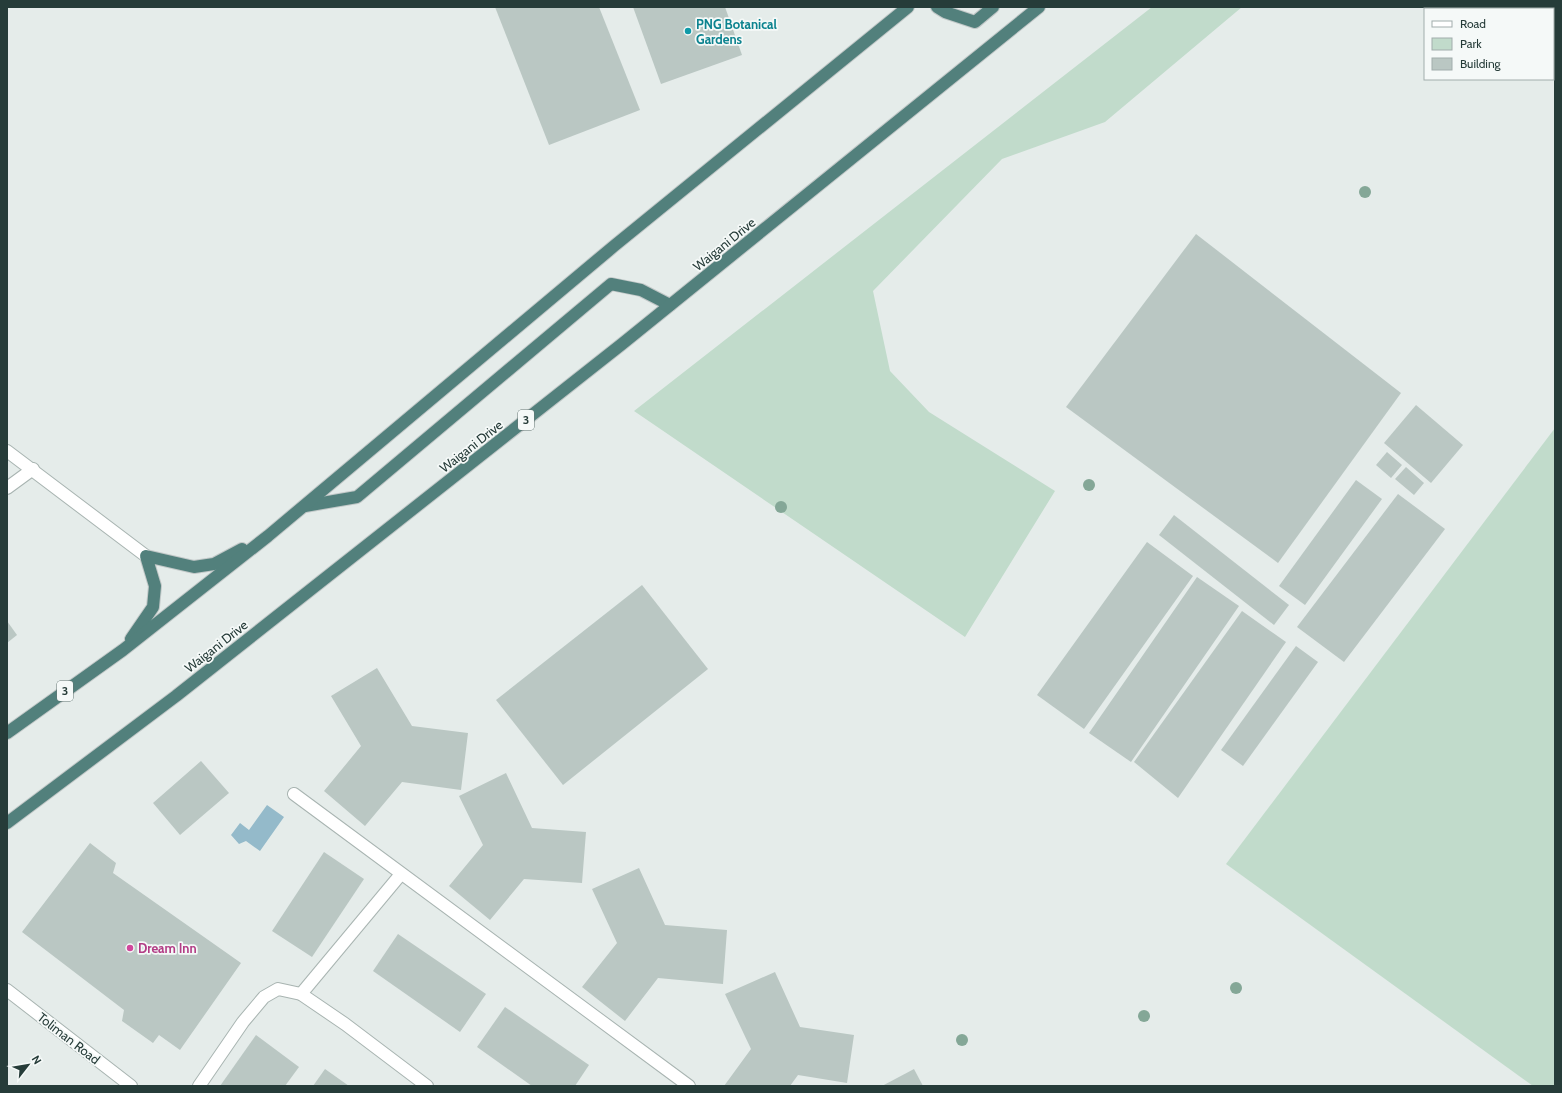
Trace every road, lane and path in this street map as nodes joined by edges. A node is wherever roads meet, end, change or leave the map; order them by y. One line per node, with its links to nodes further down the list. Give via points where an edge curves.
1 (908, 7): 9 (highway, 3, via 614,246)
2 (937, 7): 3 (highway, via 975,22)
3 (993, 7)
4 (1038, 7): 5 (highway, Waigani Drive / 3)
5 (670, 305): 9 (highway, via 641,290 611,284 357,497); 15 (highway, Waigani Drive / 3, via 182,691)
6 (7, 451): 7 (street)
7 (33, 470): 8 (street); 11 (street)
8 (7, 488)
9 (304, 506): 10 (highway, 3)
10 (268, 536): 11 (highway, via 214,564 194,567); 12 (highway, 3)
11 (146, 556): 12 (highway, via 156,586 153,607)
12 (123, 650): 13 (highway, 3)
13 (7, 733)
14 (294, 794): 16 (street)
15 (7, 823)
16 (401, 874): 18 (street); 22 (street)
17 (7, 990): 19 (street, Toliman Road)
18 (301, 994): 20 (street, via 278,989 264,997 243,1022); 21 (street)
19 (131, 1086)
20 (199, 1086)
21 (427, 1086)
22 (689, 1086)

